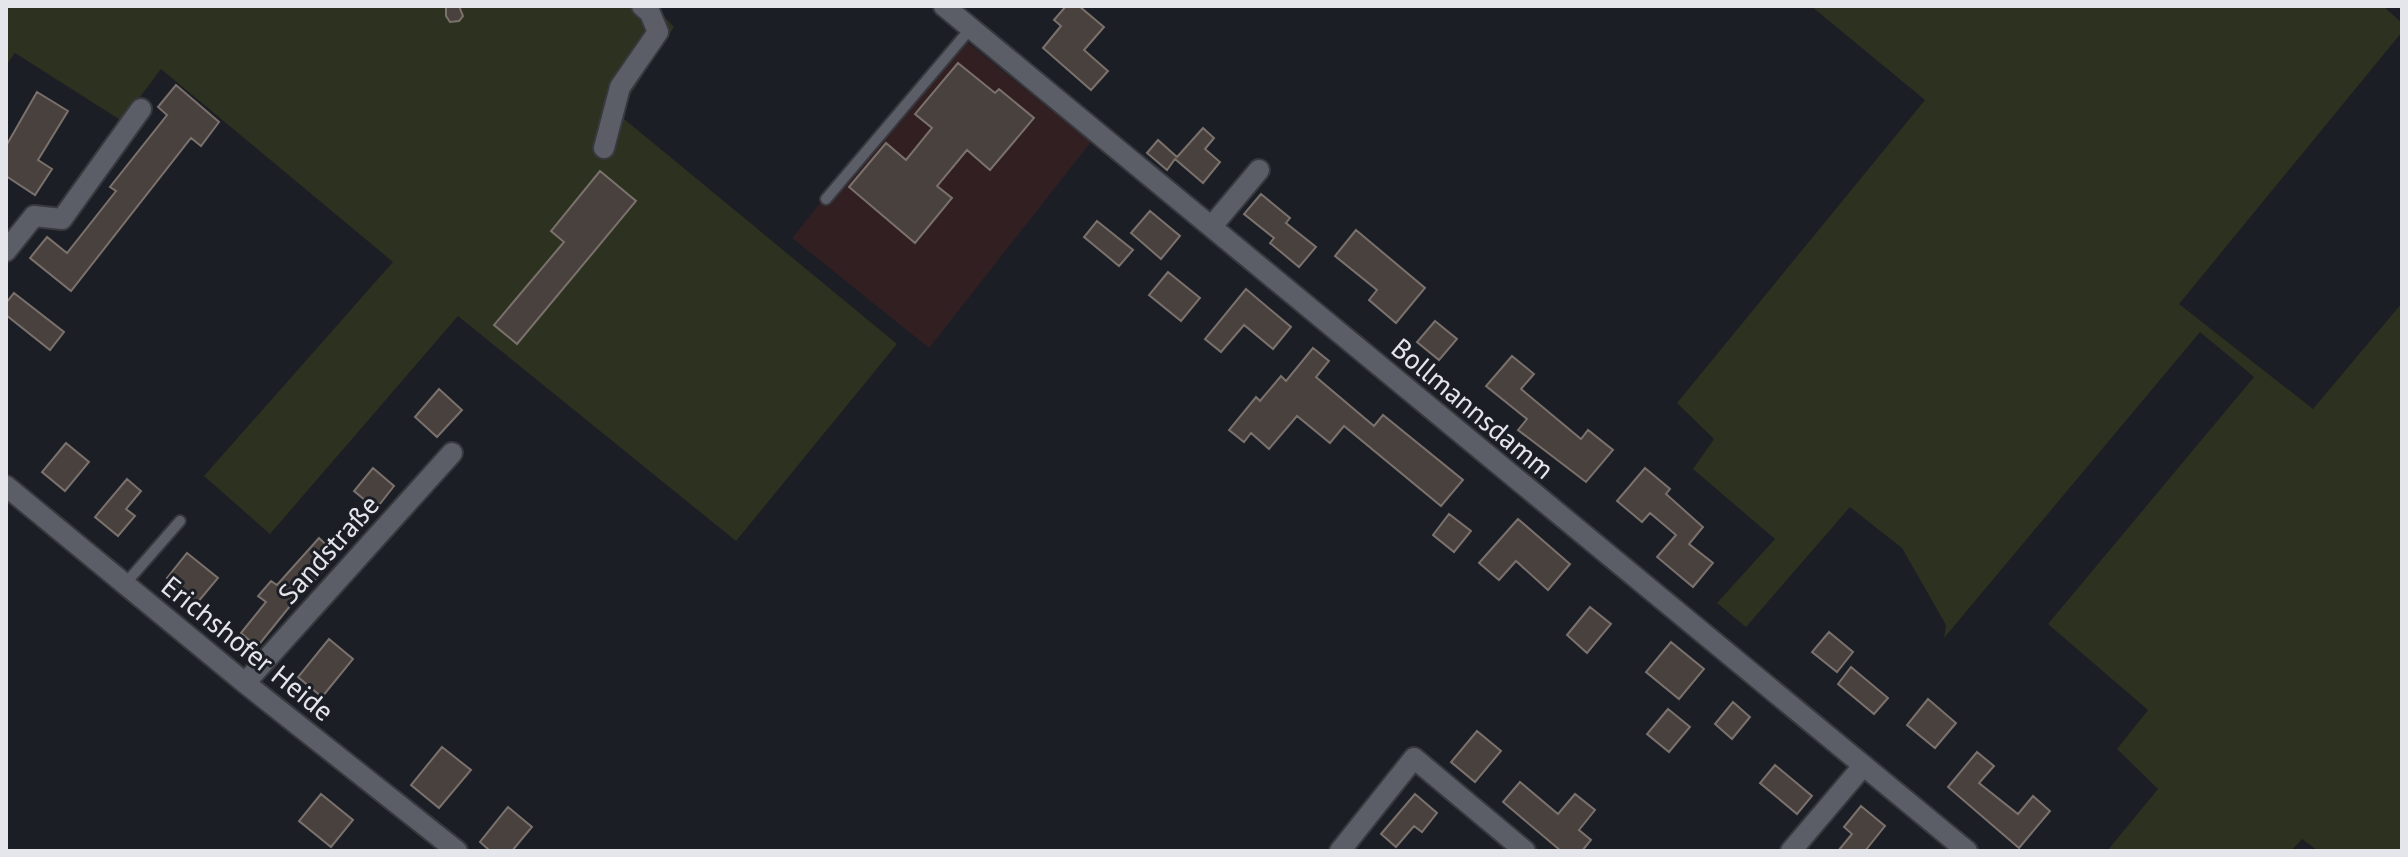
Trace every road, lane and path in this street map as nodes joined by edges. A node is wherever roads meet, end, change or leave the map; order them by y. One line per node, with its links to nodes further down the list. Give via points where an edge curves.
1 (642, 6): 5 (street, via 658,32 620,87)
2 (944, 6): 3 (street, Bollmannsdamm)
3 (971, 28): 7 (lane); 8 (street, Bollmannsdamm)
4 (141, 109): 9 (street, via 62,219 34,216)
5 (604, 148)
6 (1259, 170): 8 (street)
7 (826, 199)
8 (1212, 226): 15 (street, Bollmannsdamm)
9 (6, 251)
10 (452, 453): 14 (street, Sandstraße)
11 (6, 486): 13 (street, Erichshofer Heide)
12 (180, 521): 13 (lane)
13 (125, 584): 14 (street, Erichshofer Heide)
14 (245, 683): 16 (street, Erichshofer Heide)
15 (1863, 766): 19 (street); 20 (street, Bollmannsdamm)
16 (457, 851)
17 (1340, 851): 18 (street, via 1414,758)
18 (1525, 851)
19 (1791, 851)
20 (1967, 851)

